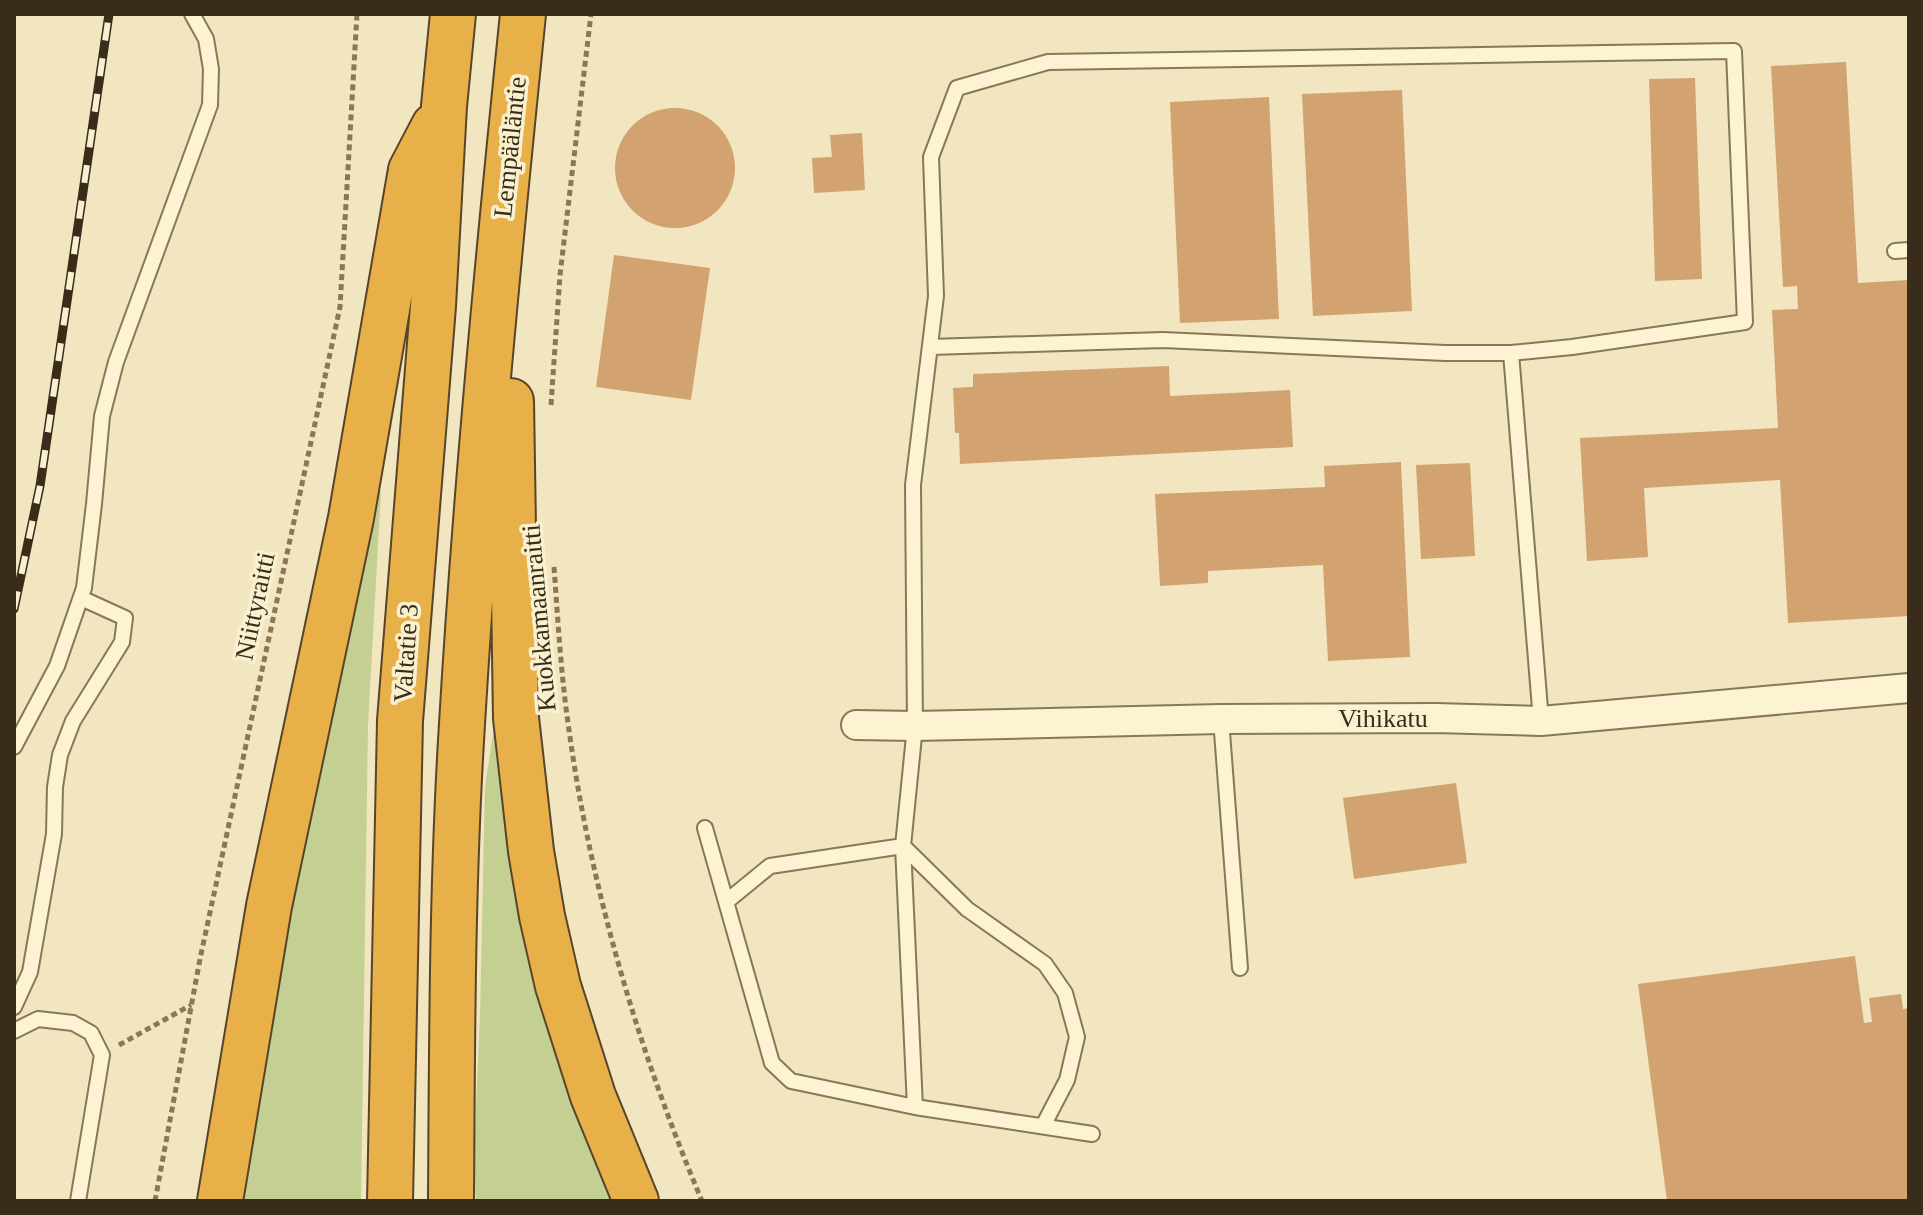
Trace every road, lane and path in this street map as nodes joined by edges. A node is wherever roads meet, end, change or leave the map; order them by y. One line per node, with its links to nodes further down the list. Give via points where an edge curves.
1 (192, 14): 12 (lane, via 206,39 210,105 116,362 102,416)
2 (357, 14): 23 (path, Niittyraitti, via 340,307)
3 (453, 14): 6 (highway)
4 (523, 14): 7 (highway, Lempääläntie)
5 (591, 14): 10 (path, via 560,275)
6 (444, 106): 32 (highway, via 411,170 351,518 269,906); 33 (highway, Valtatie 3, via 400,721)
7 (496, 280): 34 (highway, via 462,728 452,977); 35 (highway, via 511,387 516,718 531,851 558,986 593,1096)
8 (930, 347): 9 (lane, via 1163,340); 9 (lane, via 936,296 931,157 957,88 1048,62 1734,51 1745,322); 17 (lane, via 913,485)
9 (1511, 353): 15 (lane)
10 (551, 408)
11 (554, 567): 36 (path, Kuokkamaanraitti, via 569,730 593,864 649,1062)
12 (81, 598): 18 (lane, via 57,666); 24 (lane, via 125,618 122,642 73,721 60,755 54,834 30,972)
13 (1909, 688): 15 (street, Vihikatu)
14 (1221, 719): 15 (street, Vihikatu); 17 (street, Vihikatu); 22 (lane)
15 (1541, 721)
16 (856, 725): 17 (street, Vihikatu)
17 (915, 726): 20 (lane)
18 (14, 747)
19 (705, 828): 21 (lane)
20 (903, 846): 21 (lane, via 770,866); 27 (lane); 28 (lane, via 967,909 1045,964 1065,993 1077,1037 1067,1080)
21 (726, 902): 27 (lane, via 772,1063 791,1081)
22 (1240, 968)
23 (191, 1004): 26 (path); 31 (path, Niittyraitti)
24 (14, 1007)
25 (14, 1031): 26 (lane, via 38,1019 73,1023 91,1033)
26 (102, 1055): 30 (lane)
27 (915, 1107): 28 (lane)
28 (1043, 1126): 29 (lane)
29 (1092, 1134)
30 (78, 1201)
31 (155, 1201)
32 (220, 1201)
33 (390, 1201)
34 (451, 1201)
35 (636, 1201)
36 (702, 1201)

